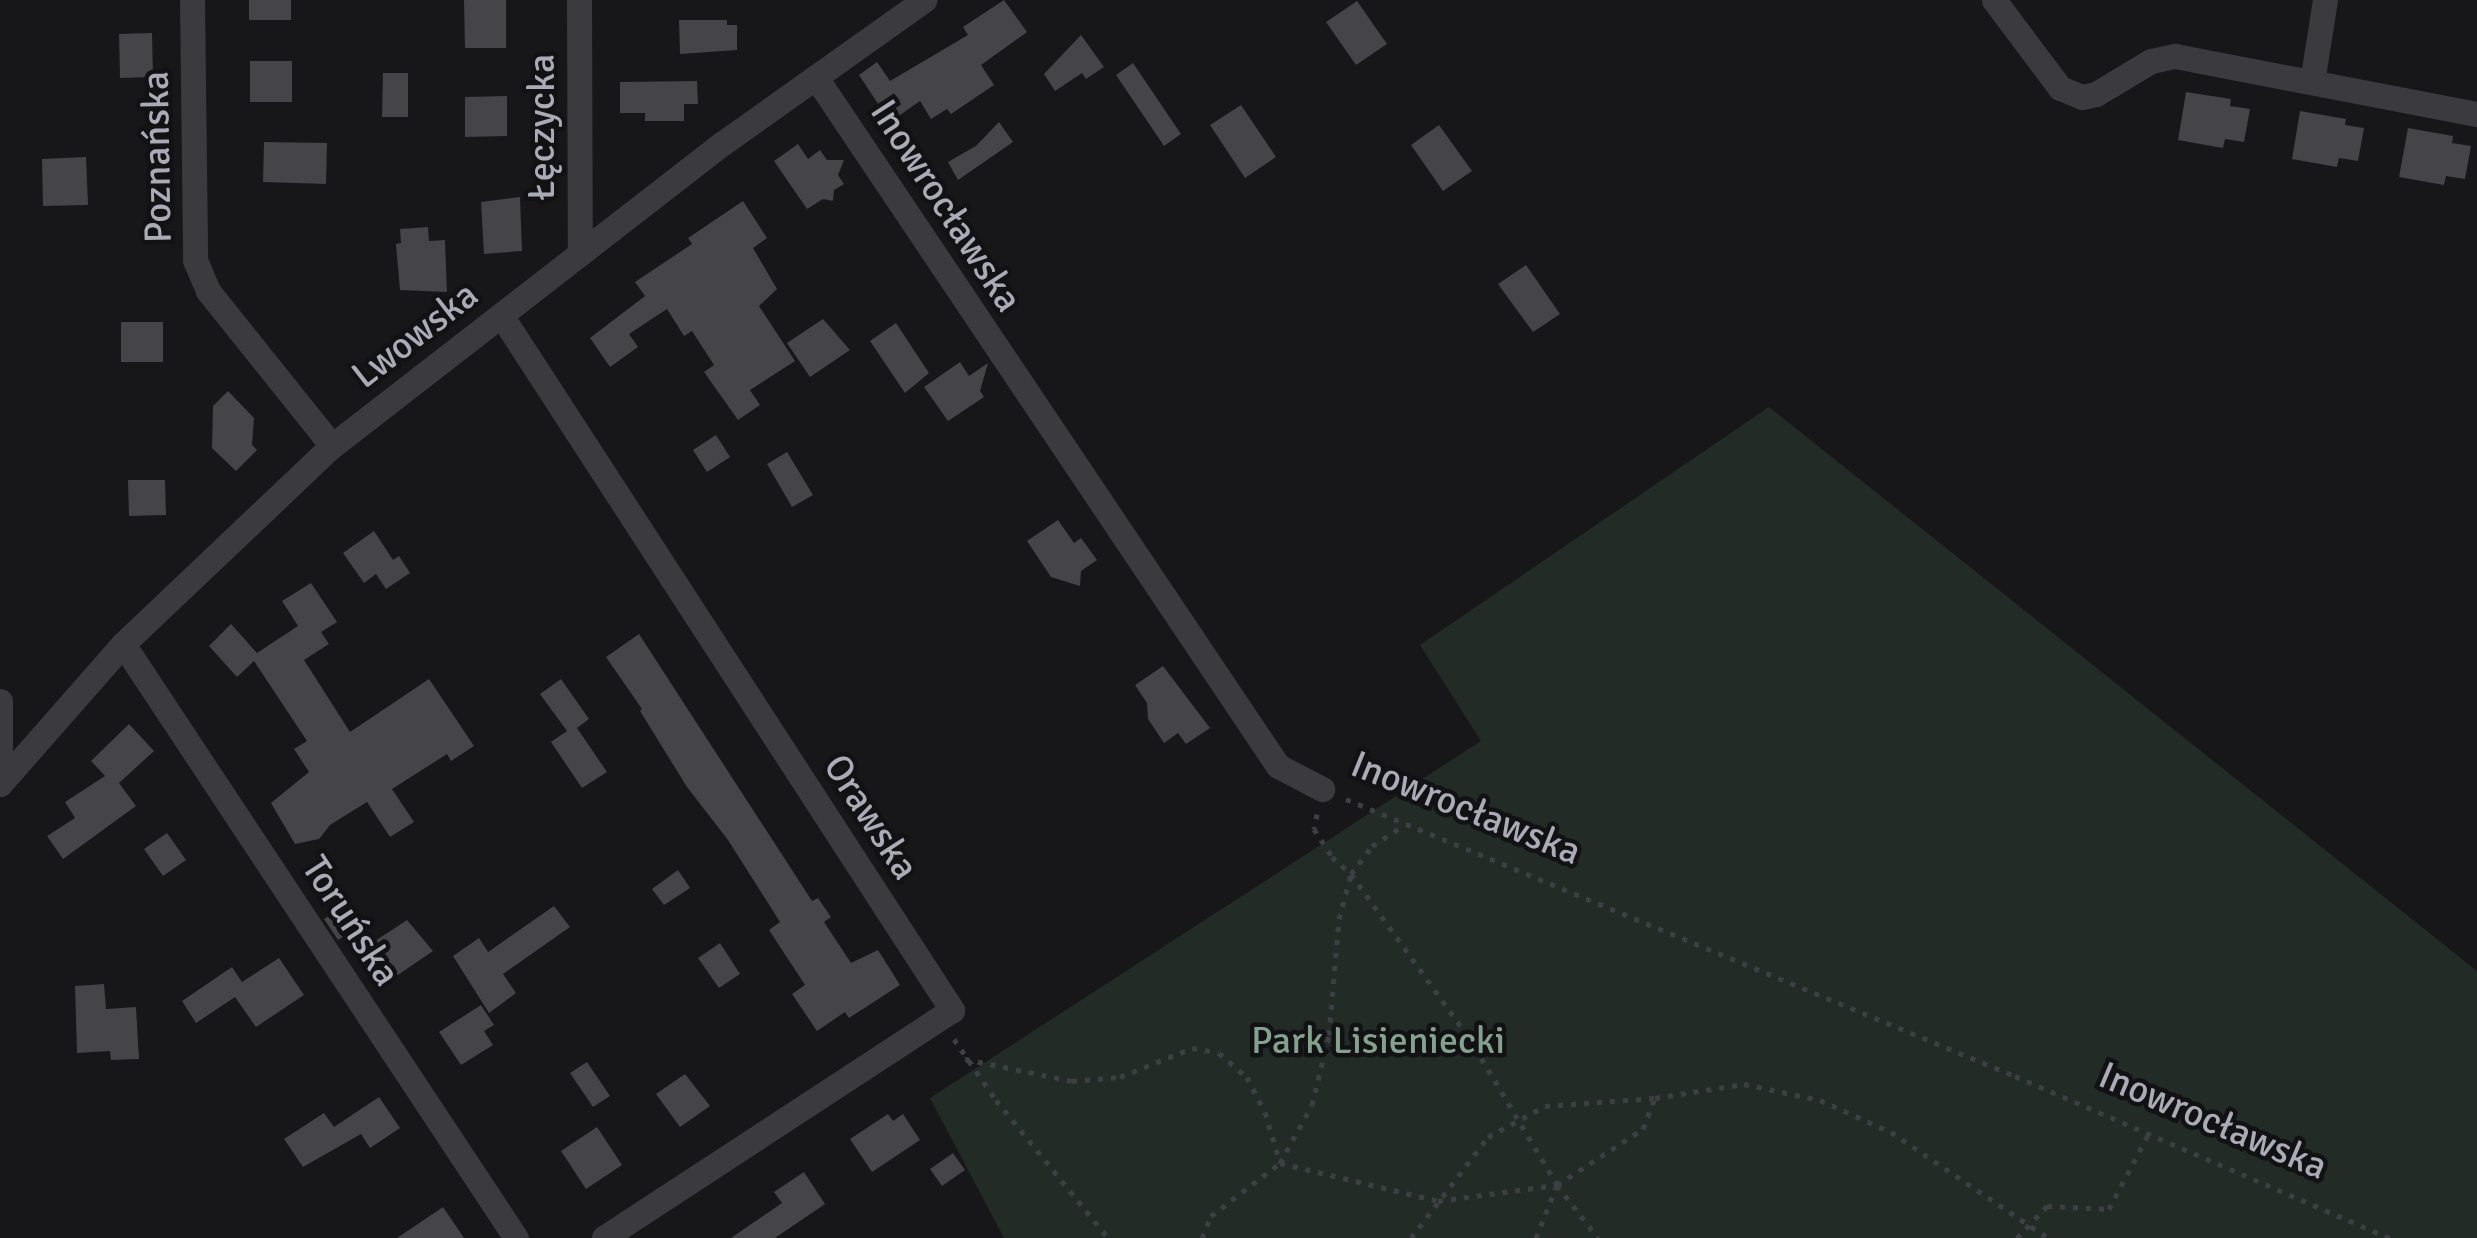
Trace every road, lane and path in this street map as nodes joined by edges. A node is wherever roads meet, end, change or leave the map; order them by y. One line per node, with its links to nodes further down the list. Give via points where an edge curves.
1 (192, 0): 11 (street, Poznańska, via 196,260 208,291)
2 (579, 0): 9 (street, Łęczycka)
3 (924, 0): 6 (street, Lwowska)
4 (1994, 0): 7 (street, via 2060,88 2082,97 2151,61 2175,56)
5 (2325, 0): 7 (street)
6 (816, 79): 9 (street, Lwowska); 15 (street, Inowrocławska, via 1278,766)
7 (2312, 82): 8 (street)
8 (2477, 114)
9 (580, 254): 10 (street, Lwowska)
10 (501, 316): 11 (street, Lwowska); 18 (street, Orawska, via 952,1010)
11 (332, 446): 12 (street, Lwowska)
12 (123, 644): 14 (street, Lwowska); 27 (street, Toruńska)
13 (0, 701): 14 (street)
14 (0, 784)
15 (1322, 789): 16 (path, Inowrocławska); 17 (path, via 1314,829)
16 (1404, 825): 17 (path, via 1372,846); 22 (path, Inowrocławska)
17 (1352, 874): 21 (path); 23 (path, via 1339,918 1328,1034 1312,1106)
18 (941, 1017): 19 (path); 28 (street)
19 (965, 1059): 23 (path, via 1072,1081 1120,1077 1192,1048 1219,1053 1247,1077); 29 (path)
20 (1655, 1098): 21 (path, via 1544,1106); 24 (path, via 1643,1129); 26 (path, via 1744,1084 1820,1100 1891,1132)
21 (1519, 1118): 24 (path); 25 (path, via 1488,1137)
22 (2148, 1135): 26 (path, via 2109,1209 2048,1206); 36 (path, Inowrocławska)
23 (1280, 1163): 25 (path); 30 (path, via 1211,1216)
24 (1558, 1185): 25 (path); 32 (path); 33 (path)
25 (1438, 1200): 31 (path)
26 (2026, 1224): 34 (path); 35 (path)
27 (516, 1238)
28 (604, 1238)
29 (1108, 1238)
30 (1202, 1238)
31 (1411, 1238)
32 (1536, 1238)
33 (1598, 1238)
34 (2017, 1238)
35 (2048, 1238)
36 (2389, 1238)

